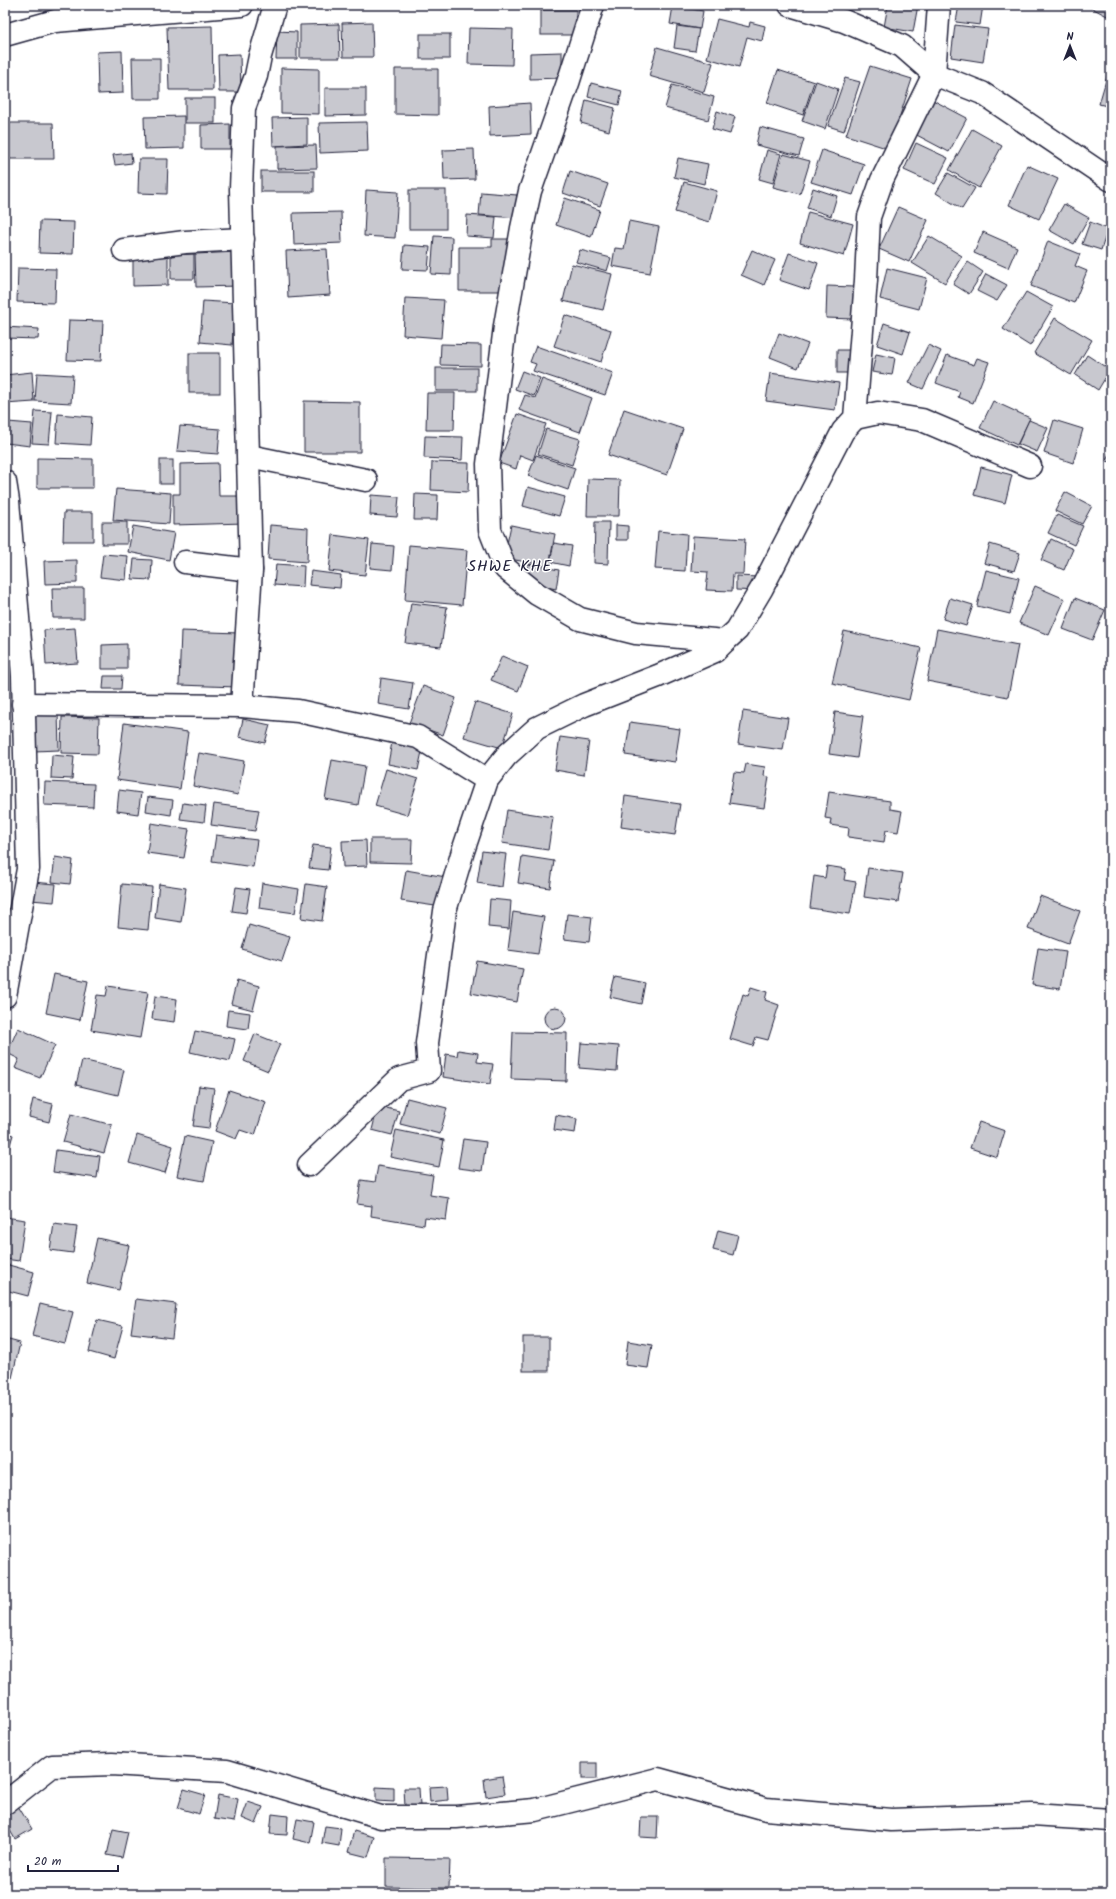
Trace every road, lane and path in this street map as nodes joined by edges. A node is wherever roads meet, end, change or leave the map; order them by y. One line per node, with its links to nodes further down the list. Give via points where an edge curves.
1 (242, 5): 6 (street)
2 (275, 5): 10 (street, via 256,76 244,108 241,190)
3 (593, 5): 19 (street, via 530,192 522,228 505,326 488,464 490,530 505,568 537,594 580,619 636,634)
4 (790, 5): 8 (street, via 844,21 902,46)
5 (939, 5): 8 (street)
6 (53, 13): 7 (street)
7 (5, 35)
8 (934, 74): 9 (street, via 982,93); 12 (street, via 882,180 869,217)
9 (1111, 180)
10 (243, 239): 11 (street, via 185,242); 13 (street)
11 (124, 250)
12 (855, 418): 14 (street, via 878,413 922,420); 19 (street, via 843,431 762,588 737,630)
13 (249, 456): 15 (street); 18 (street)
14 (1030, 466)
15 (366, 480)
16 (5, 482): 20 (street)
17 (185, 562): 18 (street)
18 (251, 570): 21 (street)
19 (725, 641): 22 (street, via 715,651 584,705 537,728 507,755)
20 (23, 704): 21 (street); 23 (street, via 28,869)
21 (242, 706): 22 (street, via 298,711 418,736)
22 (487, 780): 24 (street, via 445,911 427,1043 429,1070 399,1079)
23 (5, 996)
24 (309, 1165)
25 (5, 1803): 26 (street, via 52,1766 112,1764 227,1771 381,1817 456,1817 535,1810 658,1779 766,1809 891,1820 1032,1815)
26 (1111, 1820)

